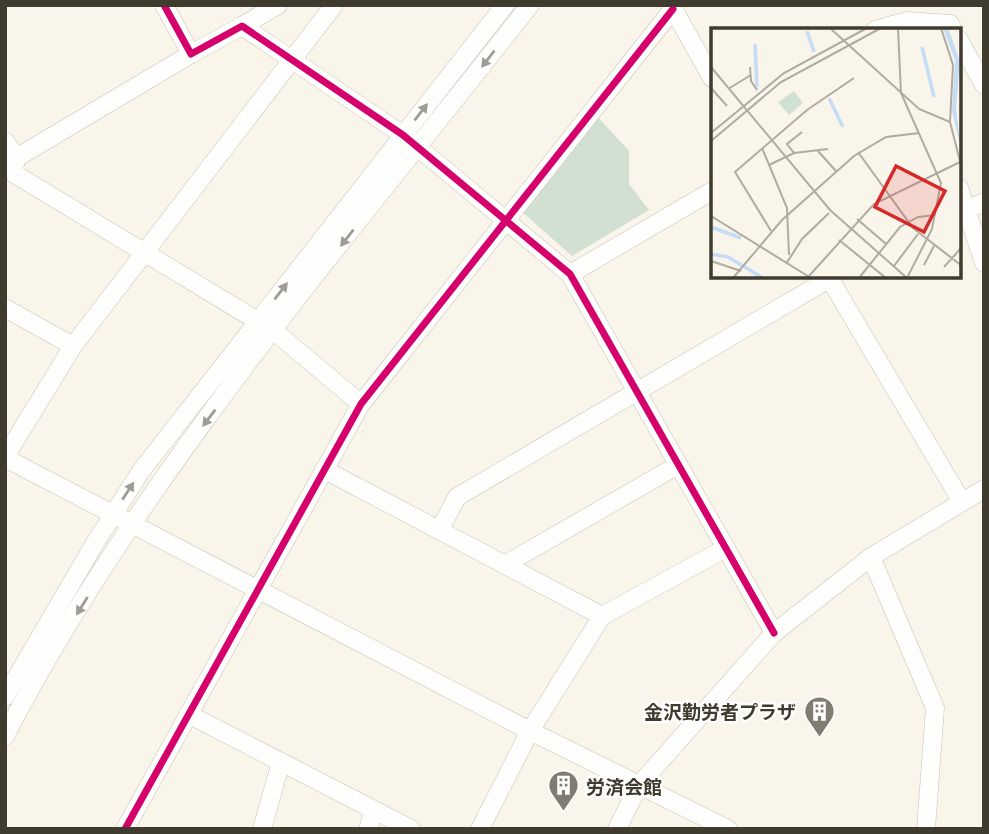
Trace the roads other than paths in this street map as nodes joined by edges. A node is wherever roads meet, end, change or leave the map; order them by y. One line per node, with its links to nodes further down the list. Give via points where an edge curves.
1 (164, 5): 12 (street)
2 (278, 5): 8 (street)
3 (334, 5): 13 (street)
4 (505, 5): 16 (street, one-way to 4)
5 (530, 5): 18 (street, one-way to 18)
6 (672, 7): 14 (street); 23 (street)
7 (906, 18): 9 (street); 10 (street)
8 (242, 26): 12 (street); 13 (street)
9 (880, 28)
10 (952, 28)
11 (961, 44): 15 (street)
12 (191, 54): 19 (street)
13 (291, 59): 16 (street); 24 (street)
14 (711, 76)
15 (984, 85)
16 (403, 135): 18 (street); 30 (street, one-way to 16)
17 (5, 141): 19 (street)
18 (418, 148): 23 (street); 31 (street, one-way to 31)
19 (11, 170): 24 (street)
20 (711, 192): 26 (street)
21 (984, 202): 22 (street)
22 (962, 211): 25 (street)
23 (506, 220): 26 (street); 34 (street)
24 (144, 252): 30 (street); 32 (street)
25 (984, 263)
26 (570, 274): 33 (street)
27 (829, 278): 33 (street)
28 (832, 278): 39 (street)
29 (5, 308): 32 (street)
30 (257, 322): 31 (street); 40 (street, one-way to 30, via 149,460)
31 (274, 331): 34 (street); 41 (street, one-way to 41)
32 (74, 345): 35 (street)
33 (636, 392): 36 (street); 42 (street, via 457,497)
34 (361, 404): 37 (street)
35 (5, 458): 40 (street)
36 (678, 465): 43 (street); 45 (street)
37 (325, 470): 42 (street); 46 (street)
38 (984, 489): 39 (street)
39 (962, 502): 44 (street)
40 (113, 514): 41 (street); 49 (street)
41 (133, 525): 46 (street); 53 (street, one-way to 53)
42 (440, 529): 45 (street)
43 (726, 548): 47 (street); 48 (street)
44 (871, 557): 48 (street); 64 (street, via 935,708)
45 (506, 564): 47 (street)
46 (257, 589): 51 (street); 52 (street)
47 (602, 616): 52 (street)
48 (774, 633): 55 (street)
49 (10, 676): 50 (street)
50 (5, 697)
51 (188, 714): 54 (street); 57 (street)
52 (530, 731): 55 (street); 61 (street)
53 (5, 736)
54 (281, 762): 56 (street); 58 (street)
55 (639, 785): 62 (street); 63 (street)
56 (374, 810): 59 (street); 60 (street)
57 (125, 829)
58 (262, 829)
59 (368, 829)
60 (411, 829)
61 (480, 829)
62 (617, 829)
63 (728, 829)
64 (926, 829)

